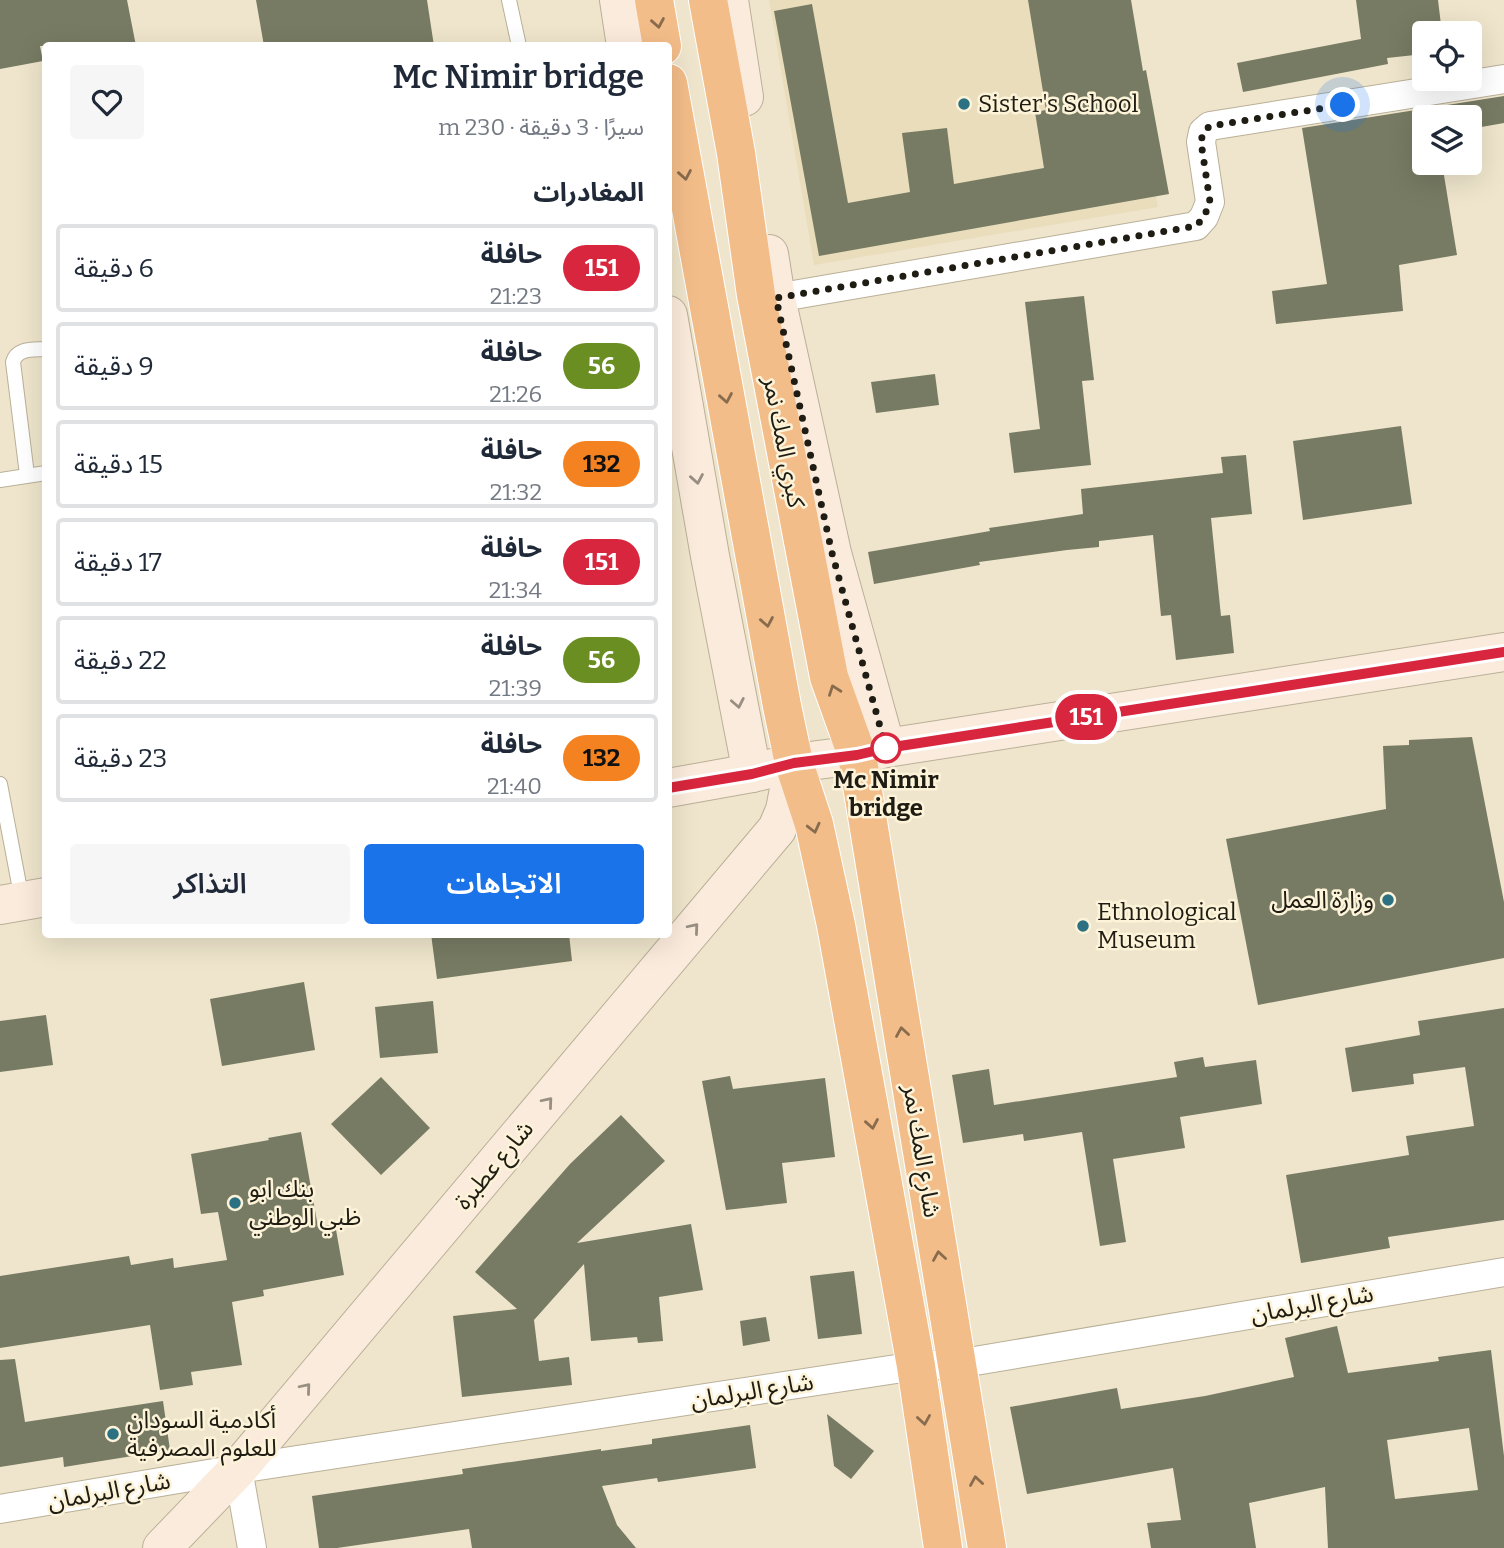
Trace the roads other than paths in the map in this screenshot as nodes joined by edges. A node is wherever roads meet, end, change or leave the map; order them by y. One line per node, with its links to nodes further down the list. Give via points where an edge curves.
1 (509, 0): 6 (lane)
2 (619, 0): 7 (street)
3 (654, 0): 8 (highway, one-way to 8)
4 (708, 0): 18 (highway, كبري المك نمر, one-way to 4, via 830,677 756,295)
5 (729, 0): 11 (street)
6 (518, 42)
7 (625, 42)
8 (661, 42)
9 (1504, 79): 11 (street, via 1210,126 1201,142 1210,202 1196,226)
10 (672, 105): 19 (highway, كبري المك نمر, one-way to 19)
11 (776, 298): 18 (street)
12 (672, 338): 20 (street, one-way to 20)
13 (42, 349): 15 (lane, via 20,352 13,362)
14 (42, 473): 15 (lane)
15 (27, 475): 16 (lane)
16 (0, 480)
17 (1504, 652): 18 (street)
18 (872, 752): 19 (street); 25 (highway, شارع المك نمر, one-way to 18)
19 (794, 763): 20 (street); 26 (highway, شارع المك نمر, one-way to 26, via 814,824 836,925); 27 (street, شارع عطبرة, one-way to 19, via 777,829)
20 (752, 774): 22 (street)
21 (0, 783): 23 (lane)
22 (672, 787)
23 (22, 901)
24 (1504, 1272): 25 (street, شارع البرلمان)
25 (957, 1364): 26 (street, شارع البرلمان); 32 (highway, شارع المك نمر, one-way to 25)
26 (916, 1366): 27 (street, شارع البرلمان); 31 (highway, شارع المك نمر, one-way to 31)
27 (238, 1469): 28 (street, شارع البرلمان); 29 (street, شارع عطبرة); 30 (street)
28 (0, 1509)
29 (162, 1548)
30 (252, 1548)
31 (943, 1548)
32 (986, 1548)

